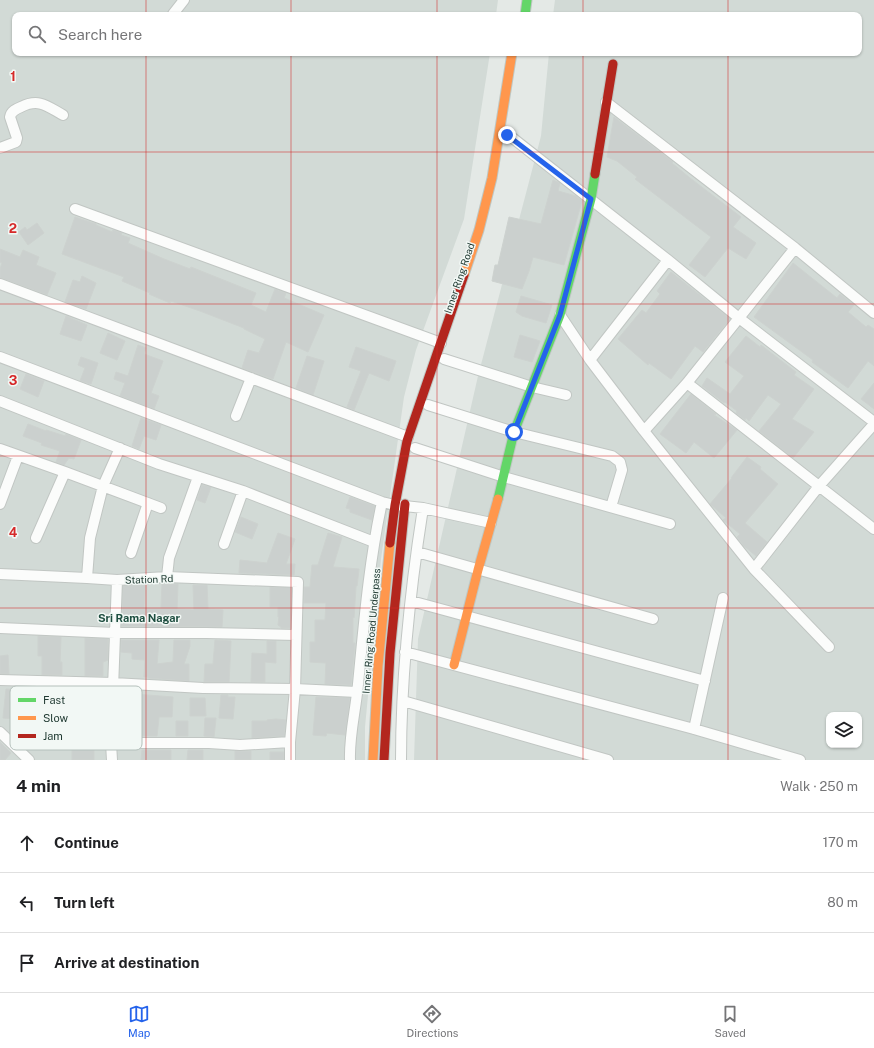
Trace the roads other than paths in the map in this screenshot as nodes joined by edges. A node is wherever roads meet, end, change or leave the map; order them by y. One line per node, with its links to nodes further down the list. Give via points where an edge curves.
1 (184, 0): 4 (street)
2 (518, 0): 5 (main road)
3 (527, 0): 6 (main road)
4 (175, 12)
5 (516, 12)
6 (525, 12)
7 (512, 56): 14 (main road, Inner Ring Road)
8 (519, 56): 11 (main road)
9 (612, 64): 10 (main road)
10 (606, 102): 16 (main road); 18 (street)
11 (513, 105)
12 (63, 115): 15 (street, via 39,103 29,103 15,110 10,117 16,142)
13 (510, 120): 14 (main road, Inner Ring Road)
14 (504, 132): 16 (street); 24 (main road, Inner Ring Road, via 479,230); 26 (main road, Inner Ring Road, via 501,173 489,226)
15 (0, 148)
16 (591, 199): 19 (street); 22 (main road)
17 (75, 209): 24 (street)
18 (795, 248): 21 (street); 23 (street)
19 (668, 260): 23 (street); 27 (street)
20 (0, 284): 28 (street)
21 (874, 313)
22 (560, 315): 27 (street); 30 (main road)
23 (739, 318): 29 (street); 35 (street)
24 (441, 343): 38 (main road, Inner Ring Road)
25 (0, 357): 51 (street)
26 (444, 359): 30 (street); 33 (main road, Inner Ring Road)
27 (590, 360): 36 (street)
28 (251, 378): 34 (street); 38 (street)
29 (686, 383): 36 (street); 47 (street)
30 (532, 387): 31 (street); 37 (main road)
31 (566, 395)
32 (0, 400): 39 (street)
33 (428, 405): 37 (street); 38 (main road, Inner Ring Road)
34 (236, 416)
35 (874, 423): 47 (street)
36 (644, 431): 65 (street)
37 (514, 432): 45 (main road); 54 (street, via 612,456 620,462 622,470)
38 (415, 440): 43 (main road, Inner Ring Road); 45 (street); 53 (main road, Inner Ring Road)
39 (120, 448): 44 (street, via 165,467); 46 (street)
40 (0, 449): 41 (street)
41 (18, 456): 42 (street); 50 (street)
42 (65, 472): 46 (street); 60 (street)
43 (410, 476)
44 (198, 477): 48 (street); 68 (street, via 169,558)
45 (504, 477): 54 (street); 57 (main road)
46 (103, 486): 52 (street); 69 (street, via 90,538)
47 (819, 486): 59 (street); 65 (street)
48 (243, 491): 61 (street); 62 (street)
49 (407, 496): 53 (main road)
50 (0, 502)
51 (382, 502): 53 (street); 61 (street)
52 (148, 503): 55 (street); 64 (street)
53 (400, 506): 56 (street); 99 (main road, Inner Ring Road Underpass, via 378,666); 100 (main road, Inner Ring Road Underpass)
54 (611, 507): 58 (street)
55 (161, 508)
56 (423, 508): 57 (street); 63 (street)
57 (491, 523): 66 (main road)
58 (670, 524)
59 (874, 529)
60 (36, 538)
61 (374, 542): 86 (street)
62 (224, 544)
63 (416, 552): 66 (street); 72 (street)
64 (131, 553)
65 (754, 569): 78 (street)
66 (478, 570): 73 (main road); 74 (street)
67 (0, 574): 69 (street, Station Rd)
68 (167, 577): 70 (street, Station Rd); 77 (street, Station Rd, via 298,582)
69 (87, 578): 70 (street, Station Rd)
70 (117, 580): 76 (street)
71 (723, 598): 82 (street)
72 (411, 601): 73 (street); 79 (street)
73 (465, 617): 80 (main road); 82 (street)
74 (653, 619)
75 (0, 628): 76 (street)
76 (115, 633): 77 (street); 83 (street)
77 (296, 634): 85 (street)
78 (829, 647)
79 (405, 652): 80 (street); 87 (street)
80 (454, 665): 88 (street)
81 (0, 680): 83 (street)
82 (705, 681): 88 (street)
83 (113, 683): 84 (street); 85 (street, via 203,688)
84 (113, 686)
85 (295, 689): 86 (street); 91 (street)
86 (357, 692): 98 (street)
87 (404, 701): 101 (street); 102 (street)
88 (694, 729): 103 (street)
89 (0, 732): 90 (street)
90 (10, 742)
91 (290, 742): 92 (street, via 240,745); 97 (street)
92 (142, 743)
93 (19, 750): 95 (street)
94 (111, 750): 96 (street)
95 (29, 760)
96 (112, 760)
97 (290, 760)
98 (350, 760)
99 (373, 760)
100 (384, 760)
101 (401, 760)
102 (608, 760)
103 (800, 760)

